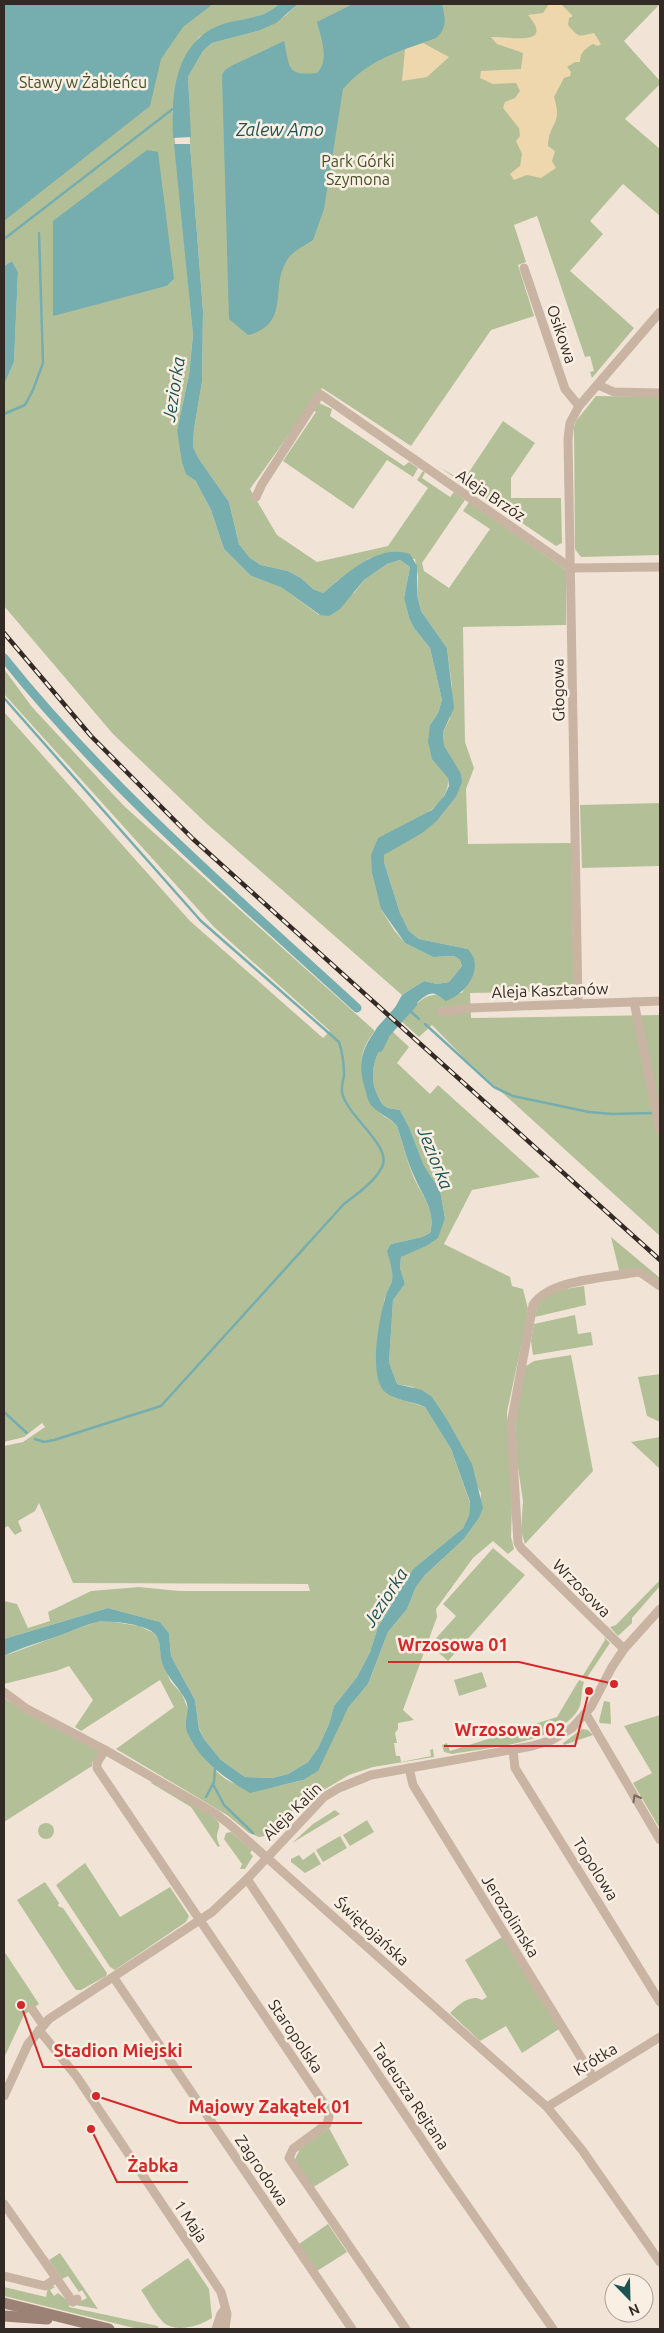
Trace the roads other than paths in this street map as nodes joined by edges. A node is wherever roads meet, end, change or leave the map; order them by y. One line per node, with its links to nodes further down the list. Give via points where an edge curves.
1 (524, 268): 5 (street, Osikowa, via 565,389)
2 (660, 312): 3 (street, Głogowa)
3 (598, 385): 4 (street, via 614,392); 5 (street, Głogowa)
4 (660, 393)
5 (579, 406): 8 (street, Głogowa, via 570,423 568,439)
6 (256, 497): 8 (street, Aleja Brzóz, via 320,394)
7 (660, 567): 8 (street)
8 (571, 568): 11 (street, Głogowa)
9 (660, 1001): 10 (street, Aleja Kasztanów)
10 (634, 1002): 11 (street, Aleja Kasztanów); 13 (street)
11 (578, 1004): 12 (street, Aleja Kasztanów)
12 (442, 1012)
13 (660, 1130)
14 (660, 1286): 16 (street, Wrzosowa, via 640,1272 550,1289 538,1297 533,1305 512,1424 517,1536 521,1548)
15 (660, 1609): 16 (street, Aleja Kalin)
16 (624, 1648): 18 (street, Aleja Kalin)
17 (4, 1692): 19 (street, Świętojańska, via 27,1709)
18 (586, 1714): 20 (street, Aleja Kalin, via 572,1728 552,1740); 22 (street, one-way to 18)
19 (105, 1750): 23 (street, Świętojańska, via 216,1814); 25 (street, Staropolska, via 97,1768)
20 (513, 1750): 21 (street, Aleja Kalin); 27 (street, Topolowa, via 515,1768)
21 (409, 1768): 23 (street, Aleja Kalin, via 361,1778 324,1797); 31 (street, Jerozolimska, via 413,1785)
22 (660, 1840)
23 (267, 1857): 24 (street, Aleja Kalin); 33 (street, Świętojańska)
24 (247, 1879): 25 (street, Aleja Kalin); 48 (street, Tadeusza Rejtana)
25 (200, 1922): 26 (street, Aleja Kalin); 47 (street, Staropolska, via 327,2108 330,2118 327,2124 293,2149 289,2158)
26 (114, 1978): 29 (street, Aleja Kalin, via 54,2016); 46 (street, Zagrodowa)
27 (660, 2002)
28 (32, 2009): 29 (street, 1 Maja)
29 (41, 2028): 32 (street, Aleja Kalin, via 26,2047); 40 (street, 1 Maja, via 221,2292)
30 (660, 2037): 31 (street, Krótka)
31 (594, 2077): 33 (street, Krótka)
32 (4, 2096)
33 (546, 2107): 35 (street, Świętojańska, via 582,2150)
34 (4, 2204): 37 (street)
35 (660, 2262)
36 (4, 2276): 37 (street, via 45,2286)
37 (55, 2279): 38 (street, via 73,2302)
38 (77, 2299)
39 (4, 2303): 42 (street)
40 (225, 2309): 44 (street, via 220,2314); 45 (street, 1 Maja)
41 (4, 2316): 42 (street)
42 (72, 2321): 43 (street)
43 (108, 2329)
44 (216, 2329)
45 (225, 2329)
46 (352, 2329)
47 (406, 2329)
48 (553, 2329)

